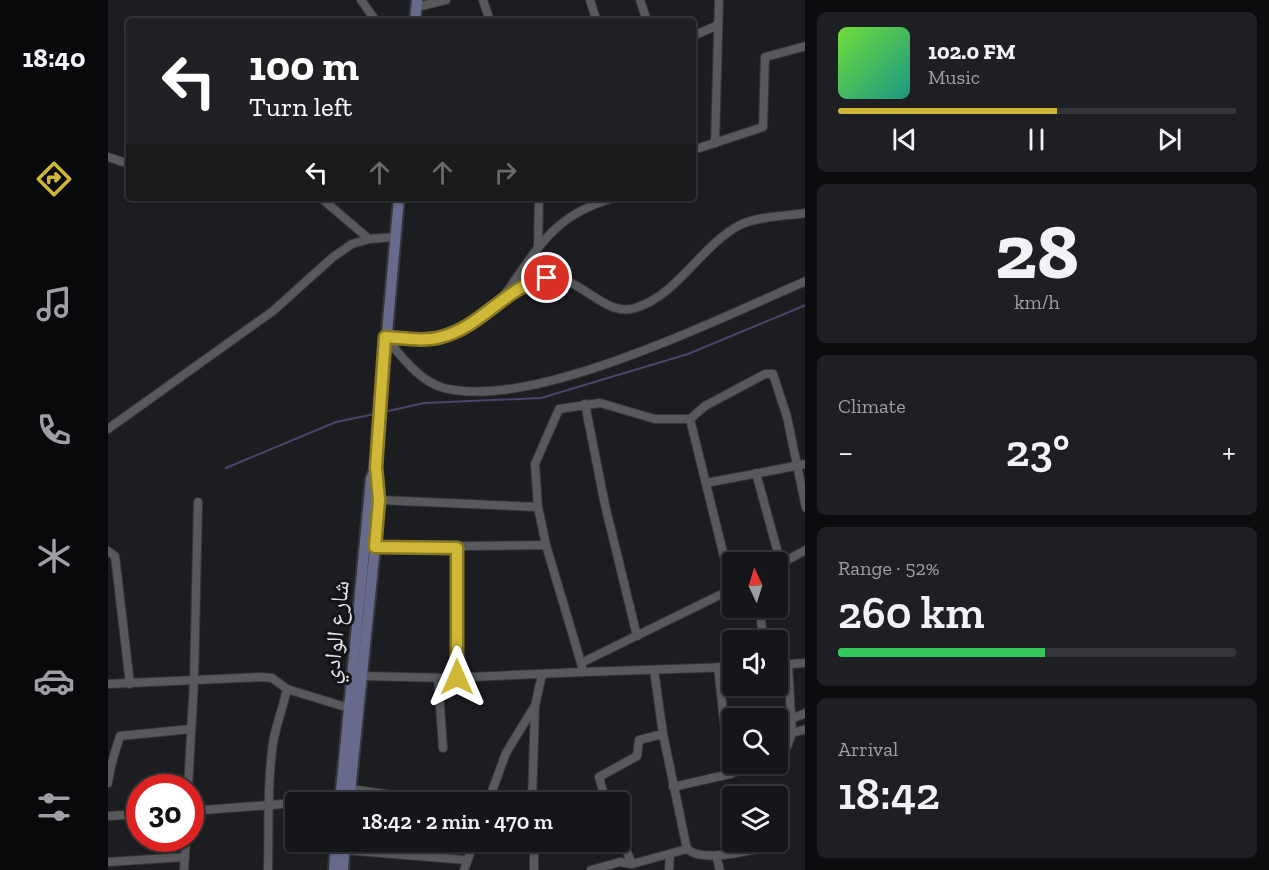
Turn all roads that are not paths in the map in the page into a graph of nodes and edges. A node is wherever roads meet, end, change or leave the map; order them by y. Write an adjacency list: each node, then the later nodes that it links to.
1 (361, 0): 8 (street)
2 (446, 0): 7 (street)
3 (483, 0): 10 (street)
4 (590, 0): 11 (street)
5 (640, 0): 12 (street)
6 (719, 0): 13 (street)
7 (417, 3): 9 (main road)
8 (374, 18)
9 (416, 18)
10 (489, 18)
11 (596, 18)
12 (646, 18)
13 (718, 25): 14 (street); 16 (street)
14 (696, 35)
15 (805, 46): 16 (street)
16 (715, 143): 17 (street)
17 (696, 149)
18 (108, 157): 19 (street)
19 (126, 163)
20 (327, 201): 26 (street)
21 (399, 201): 25 (main road, شارع الوادي)
22 (539, 201): 27 (street)
23 (606, 201): 27 (street)
24 (805, 213): 29 (street)
25 (395, 237): 26 (street); 30 (main road, شارع الوادي)
26 (369, 239): 33 (street)
27 (538, 246): 29 (street)
28 (805, 281): 30 (street)
29 (493, 310): 30 (street)
30 (385, 337): 35 (main road, شارع الوادي)
31 (585, 404): 32 (street); 41 (street); 51 (street)
32 (690, 419): 34 (street); 37 (street)
33 (108, 429)
34 (802, 465): 36 (street); 38 (street)
35 (376, 467): 39 (main road, شارع الوادي); 68 (main road, شارع الوادي)
36 (756, 473): 37 (street); 48 (street)
37 (706, 483): 47 (street)
38 (805, 497)
39 (379, 500): 41 (street); 43 (main road, شارع الوادي)
40 (198, 502): 63 (street)
41 (538, 507): 42 (street)
42 (546, 545): 44 (street); 52 (street)
43 (375, 547): 44 (street); 60 (main road, شارع الوادي)
44 (457, 548): 61 (street)
45 (108, 551): 65 (street)
46 (805, 551): 49 (street)
47 (723, 552)
48 (776, 552)
49 (788, 560)
50 (722, 594): 51 (street)
51 (637, 636): 52 (street)
52 (581, 663): 58 (street)
53 (805, 663): 54 (street)
54 (788, 664): 71 (street)
55 (718, 667): 56 (street); 57 (street); 69 (street)
56 (722, 667)
57 (654, 670): 58 (street); 75 (street)
58 (583, 672): 59 (street)
59 (542, 674): 61 (street); 67 (street)
60 (363, 676): 62 (street); 82 (main road, شارع الوادي)
61 (457, 677): 62 (street)
62 (438, 678): 77 (street)
63 (194, 681): 65 (street); 66 (street); 72 (street)
64 (108, 684): 65 (street)
65 (130, 684)
66 (287, 689): 68 (street); 90 (street)
67 (535, 706): 86 (street); 87 (street)
68 (349, 708): 83 (main road, شارع الوادي)
69 (723, 708)
70 (805, 713): 71 (street)
71 (792, 718): 74 (street)
72 (191, 729): 78 (street); 80 (street)
73 (805, 729): 74 (street)
74 (792, 733): 76 (street)
75 (663, 734): 81 (street); 88 (street)
76 (788, 744)
77 (443, 748)
78 (189, 774)
79 (730, 774): 81 (street)
80 (108, 783)
81 (673, 787): 94 (street)
82 (351, 789): 84 (main road, شارع الوادي); 85 (street)
83 (344, 792)
84 (349, 792)
85 (371, 792)
86 (491, 792)
87 (532, 792)
88 (603, 792)
89 (285, 804): 90 (street)
90 (267, 805): 91 (street); 111 (street)
91 (204, 810)
92 (126, 815): 93 (street)
93 (108, 816)
94 (687, 849): 103 (street); 104 (street)
95 (185, 852): 105 (street)
96 (340, 852): 112 (main road)
97 (342, 852): 113 (main road)
98 (404, 852): 106 (street)
99 (470, 852): 106 (street)
100 (534, 852): 115 (street)
101 (627, 852): 108 (street)
102 (739, 852): 104 (street)
103 (670, 854): 108 (street); 117 (street)
104 (716, 856): 118 (street)
105 (185, 857): 107 (street); 110 (street)
106 (467, 860): 114 (street)
107 (110, 863)
108 (632, 864): 109 (street)
109 (620, 866): 116 (street)
110 (184, 870)
111 (268, 870)
112 (334, 870)
113 (343, 870)
114 (464, 870)
115 (534, 870)
116 (591, 870)
117 (669, 870)
118 (720, 870)

